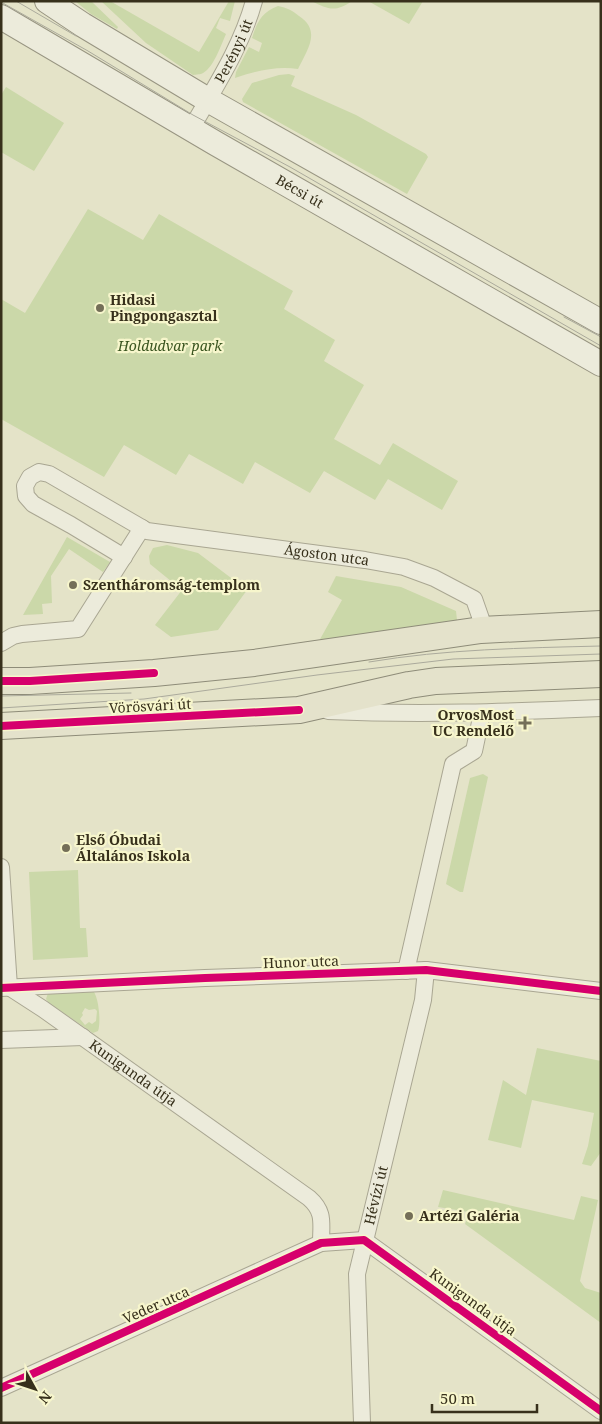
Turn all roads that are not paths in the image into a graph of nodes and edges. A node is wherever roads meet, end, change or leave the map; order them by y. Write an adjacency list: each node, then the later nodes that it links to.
1 (47, 1): 4 (main road)
2 (254, 1): 4 (street, Perényi út)
3 (1, 17): 5 (main road, Bécsi út)
4 (208, 100): 5 (street, Perényi út); 6 (main road)
5 (191, 129): 7 (main road, Bécsi út)
6 (601, 322)
7 (601, 364)
8 (142, 528): 9 (street); 9 (street, Ágoston utca); 11 (street, Ágoston utca)
9 (124, 557): 12 (street)
10 (601, 624): 11 (main road)
11 (481, 630): 14 (main road)
12 (1, 643)
13 (601, 674): 16 (main road, Vörösvári út)
14 (1, 681)
15 (601, 708): 17 (street, Vörösvári út)
16 (300, 710): 17 (street, Vörösvári út); 18 (main road, Vörösvári út)
17 (482, 713): 21 (street)
18 (1, 726)
19 (1, 867): 22 (street)
20 (426, 970): 21 (street, Hunor utca); 23 (street, Hunor utca); 26 (street, Hévízi út)
21 (406, 971): 22 (street, Hunor utca)
22 (4, 989): 24 (street, Kunigunda útja)
23 (601, 991)
24 (83, 1037): 25 (street); 27 (street, Kunigunda útja)
25 (1, 1040)
26 (364, 1240): 27 (street); 29 (street, Kunigunda útja); 30 (street, Hévízi út)
27 (321, 1243): 28 (street, Veder utca)
28 (1, 1388)
29 (601, 1411)
30 (362, 1423)

